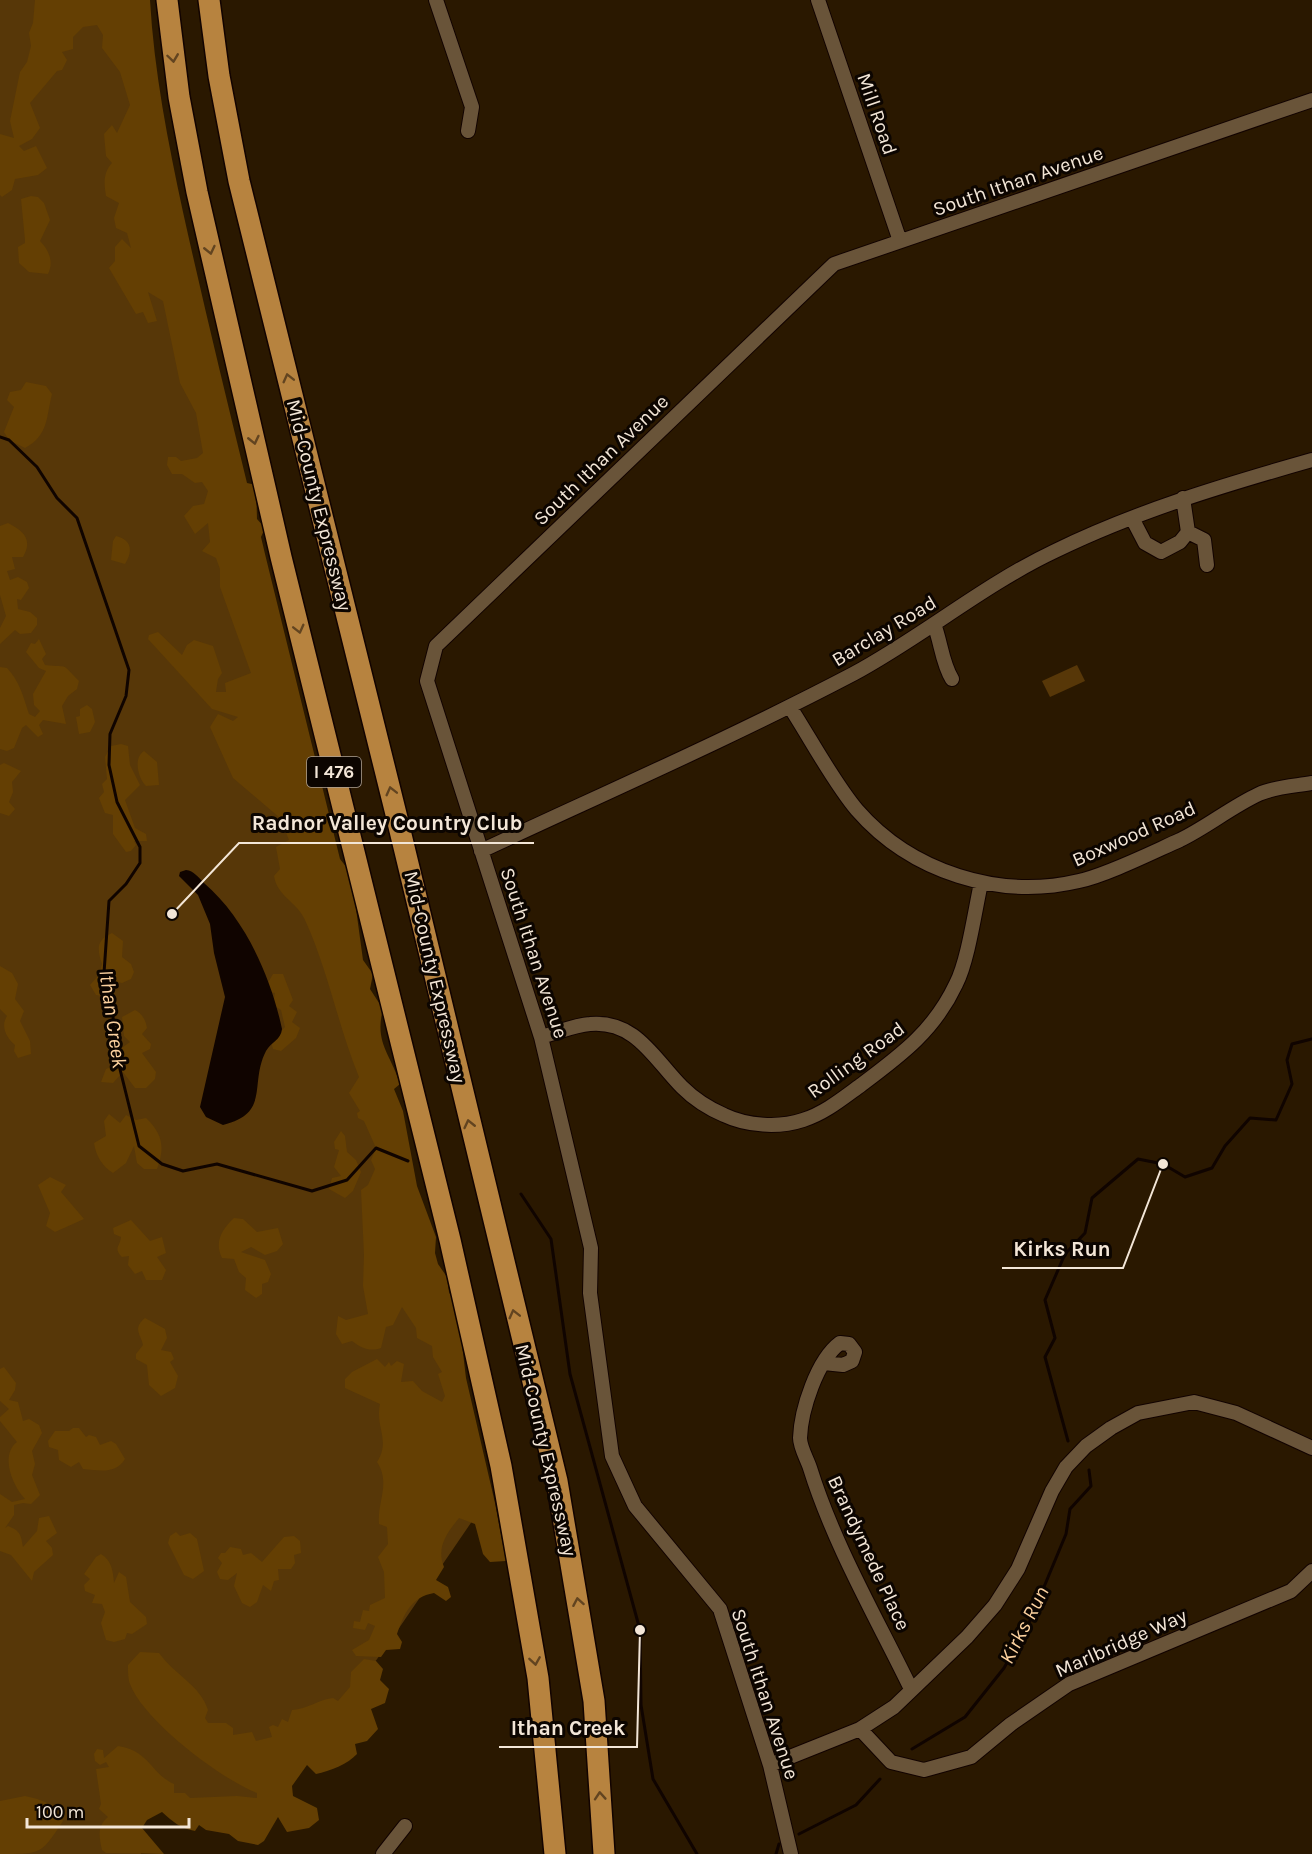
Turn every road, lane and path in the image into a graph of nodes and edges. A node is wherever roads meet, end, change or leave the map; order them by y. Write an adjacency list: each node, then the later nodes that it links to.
1 (167, 0): 28 (highway, I 476, one-way to 28)
2 (209, 0): 29 (highway, Mid-County Expressway / I 476, one-way to 2)
3 (436, 0): 6 (street)
4 (818, 0): 7 (street, Mill Road)
5 (1312, 100): 7 (street, South Ithan Avenue)
6 (468, 131)
7 (900, 241): 17 (street, South Ithan Avenue)
8 (1312, 460): 9 (street, Barclay Road)
9 (1183, 498): 10 (street, Barclay Road); 11 (street)
10 (1132, 518): 11 (street); 13 (street, Barclay Road)
11 (1188, 532): 12 (street)
12 (1207, 565)
13 (934, 624): 14 (street); 15 (street, Barclay Road)
14 (952, 679)
15 (790, 707): 17 (street, Barclay Road); 18 (street, Boxwood Road)
16 (1312, 783): 18 (street, Boxwood Road)
17 (480, 851): 19 (street, South Ithan Avenue)
18 (981, 883): 19 (street, Rolling Road)
19 (542, 1037): 25 (street, South Ithan Avenue)
20 (824, 1364): 23 (street, Brandymede Place)
21 (1312, 1448): 23 (street)
22 (1312, 1571): 24 (street, Marlbridge Way)
23 (911, 1689): 24 (street)
24 (860, 1729): 25 (street)
25 (770, 1765): 30 (street, South Ithan Avenue)
26 (405, 1826): 27 (street)
27 (383, 1854)
28 (555, 1854)
29 (604, 1854)
30 (791, 1854)

